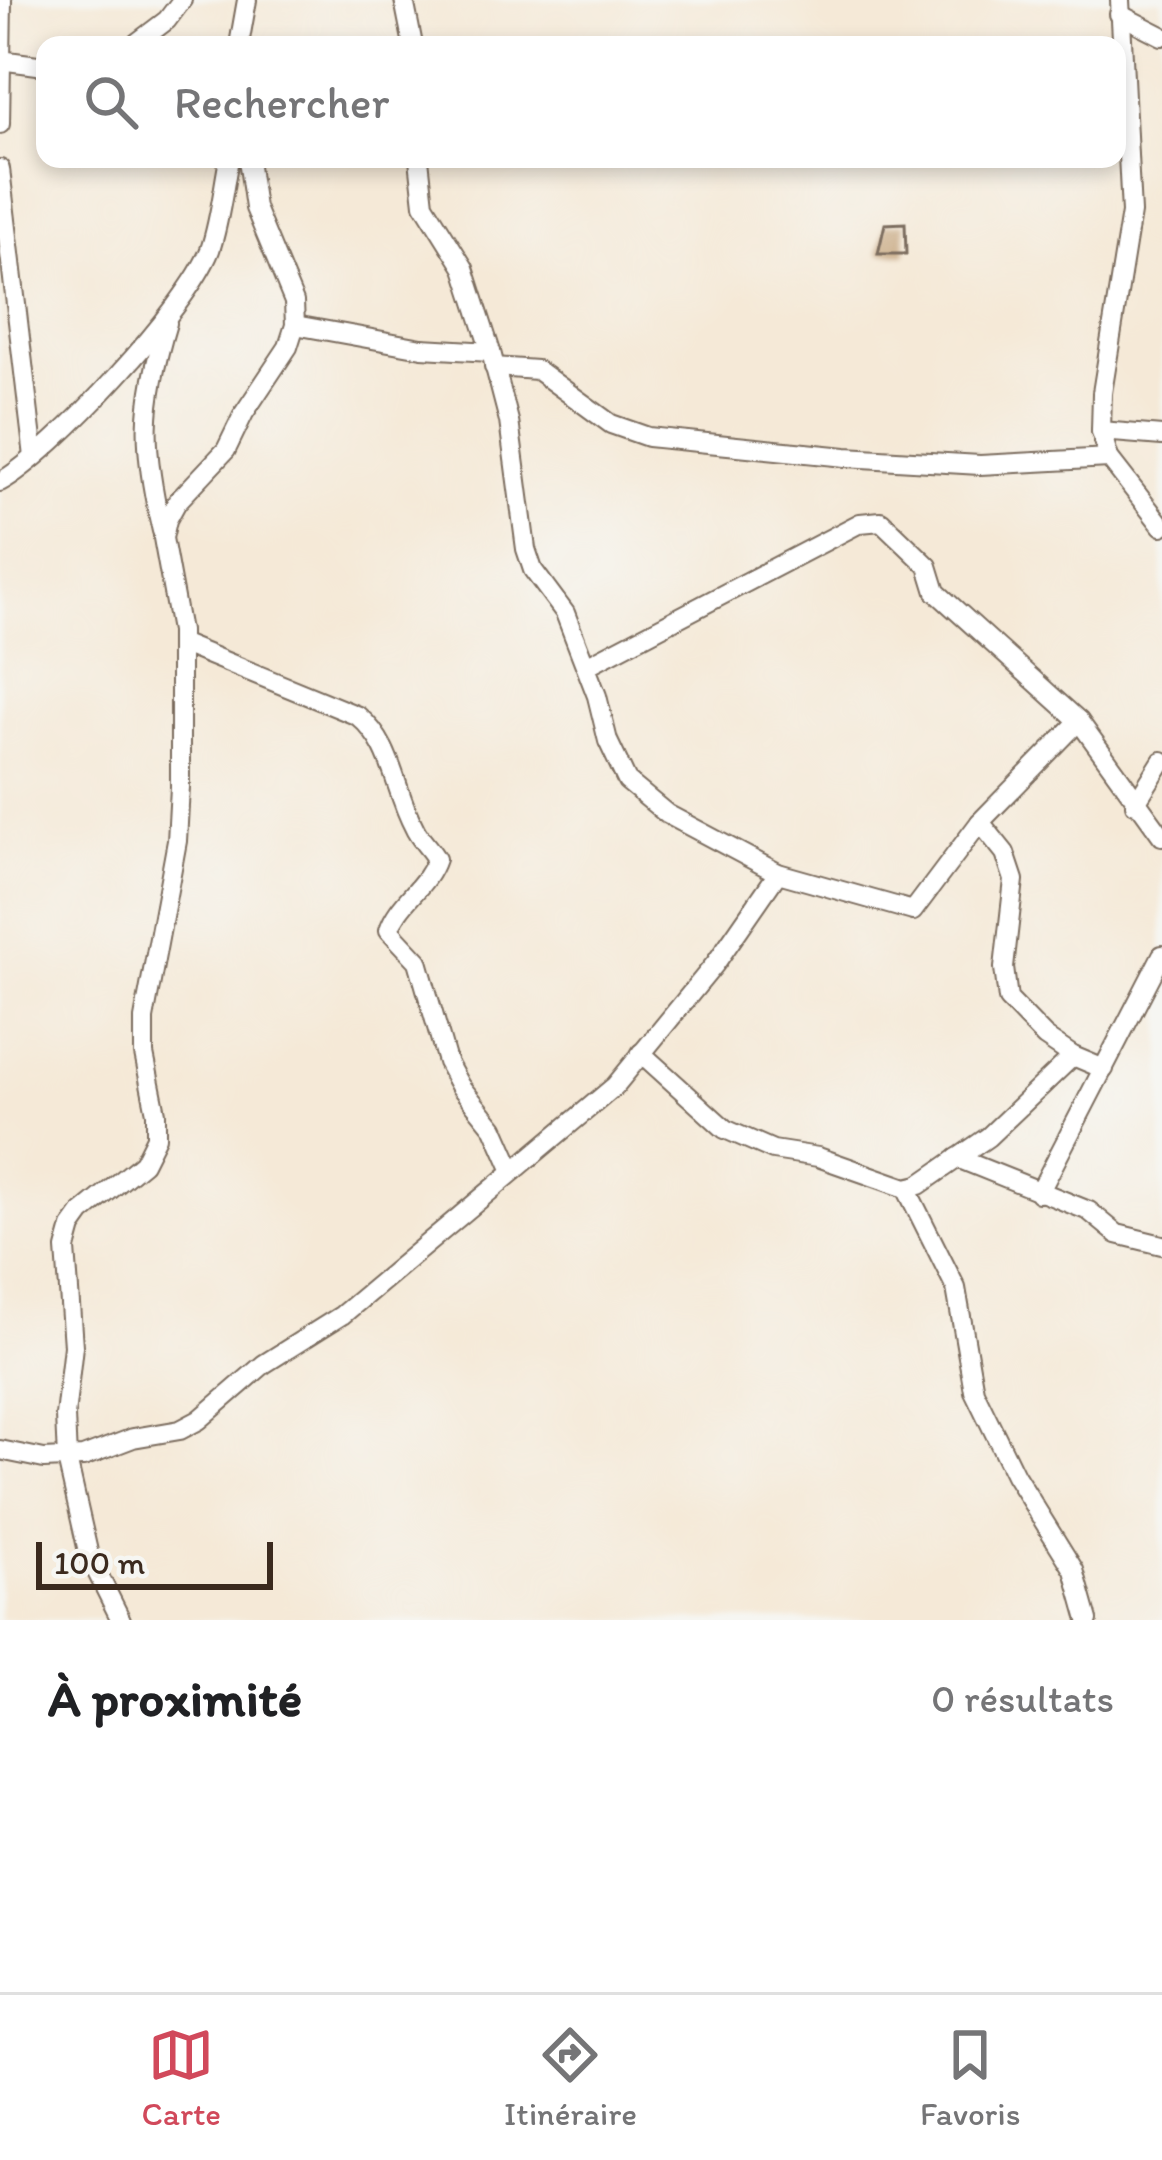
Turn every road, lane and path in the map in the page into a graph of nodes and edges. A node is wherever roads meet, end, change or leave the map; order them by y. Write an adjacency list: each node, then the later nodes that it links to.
1 (2, 0): 10 (street)
2 (182, 0): 6 (street)
3 (247, 0): 7 (street)
4 (404, 0): 8 (street)
5 (1119, 7): 9 (street)
6 (146, 36)
7 (241, 36)
8 (411, 36)
9 (1162, 36)
10 (0, 60): 11 (street); 12 (street)
11 (36, 65)
12 (0, 124)
13 (1126, 127): 21 (street)
14 (227, 168): 18 (street)
15 (249, 168): 19 (street)
16 (420, 168): 20 (street)
17 (0, 169): 23 (street)
18 (170, 313): 23 (street); 27 (street)
19 (295, 325): 20 (street); 27 (street)
20 (493, 359): 24 (street); 29 (street)
21 (1101, 431): 22 (street); 24 (street)
22 (1162, 436)
23 (34, 458): 25 (street)
24 (1109, 458): 26 (street)
25 (0, 482)
26 (1162, 526)
27 (164, 538): 28 (street)
28 (180, 643): 41 (street); 46 (street)
29 (586, 666): 30 (street); 35 (street)
30 (1078, 721): 32 (street); 33 (street)
31 (1162, 761): 32 (street)
32 (1136, 804): 34 (street)
33 (980, 822): 35 (street); 38 (street)
34 (1162, 836)
35 (778, 873): 37 (street)
36 (1162, 955): 39 (street)
37 (641, 1053): 41 (street); 42 (street)
38 (1073, 1056): 39 (street); 40 (street)
39 (1104, 1069): 43 (street)
40 (957, 1158): 42 (street); 43 (street)
41 (513, 1172): 46 (street)
42 (906, 1188): 48 (street)
43 (1039, 1193): 44 (street)
44 (1162, 1245)
45 (0, 1450): 46 (street)
46 (67, 1459): 47 (street)
47 (121, 1620)
48 (1088, 1620)

